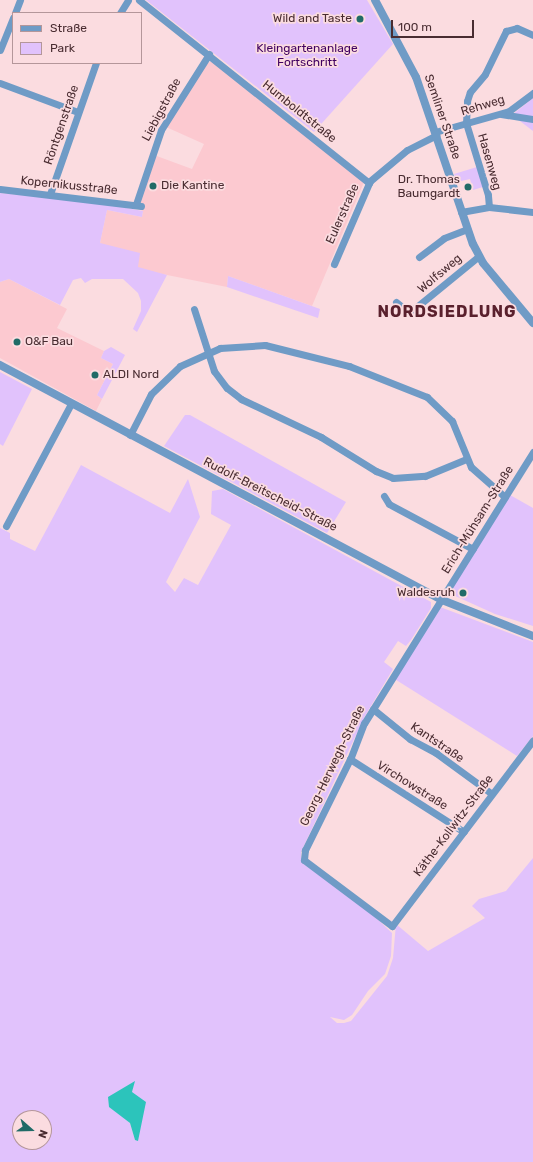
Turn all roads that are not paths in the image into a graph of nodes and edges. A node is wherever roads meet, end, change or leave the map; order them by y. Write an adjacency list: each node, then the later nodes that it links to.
1 (20, 0): 5 (street)
2 (128, 0): 6 (street)
3 (139, 0): 10 (street, Humboldtstraße)
4 (375, 0): 18 (street, Semliner Straße)
5 (15, 12)
6 (121, 12)
7 (12, 20): 9 (street)
8 (533, 35): 17 (street)
9 (0, 50)
10 (208, 54): 19 (street, Humboldtstraße); 22 (street, Liebigstraße)
11 (96, 64): 14 (street, Röntgenstraße)
12 (0, 84): 14 (street)
13 (533, 93): 15 (street, Rehweg)
14 (78, 112): 21 (street, Röntgenstraße)
15 (501, 114): 16 (street); 17 (street, Rehweg)
16 (533, 119)
17 (466, 123): 18 (street, Rehweg); 23 (street, Hasenweg)
18 (435, 134): 19 (street, Eulerstraße); 24 (street, Semliner Straße)
19 (369, 183): 29 (street, Eulerstraße)
20 (0, 189): 21 (street, Kopernikusstraße)
21 (50, 194): 22 (street, Kopernikusstraße)
22 (139, 205)
23 (488, 207): 24 (street, Hasenweg); 25 (street, Hasenweg)
24 (461, 212): 26 (street, Semliner Straße)
25 (533, 212)
26 (467, 229): 27 (street, Semliner Straße); 28 (street)
27 (479, 256): 30 (street, Wolfsweg); 32 (street, Semliner Straße)
28 (419, 257)
29 (334, 264)
30 (396, 302)
31 (194, 309): 33 (street)
32 (533, 323)
33 (207, 351): 36 (street); 38 (street); 38 (street)
34 (0, 365): 35 (street, Rudolf-Breitscheid-Straße)
35 (71, 404): 36 (street, Rudolf-Breitscheid-Straße); 41 (street)
36 (130, 435): 43 (street, Rudolf-Breitscheid-Straße)
37 (533, 452): 40 (street, Erich-Mühsam-Straße)
38 (466, 459): 40 (street)
39 (384, 496): 42 (street)
40 (505, 497): 42 (street, Erich-Mühsam-Straße)
41 (6, 526)
42 (473, 549): 43 (street, Erich-Mühsam-Straße)
43 (442, 600): 44 (street, Rudolf-Breitscheid-Straße); 45 (street, Georg-Herwegh-Straße)
44 (533, 636)
45 (372, 709): 47 (street, Georg-Herwegh-Straße); 48 (street, Kantstraße)
46 (533, 740): 48 (street, Käthe-Kollwitz-Straße)
47 (350, 759): 49 (street, Virchowstraße); 50 (street, Georg-Herwegh-Straße)
48 (492, 794): 49 (street, Käthe-Kollwitz-Straße)
49 (464, 832): 50 (street, Käthe-Kollwitz-Straße)
50 (392, 926)

